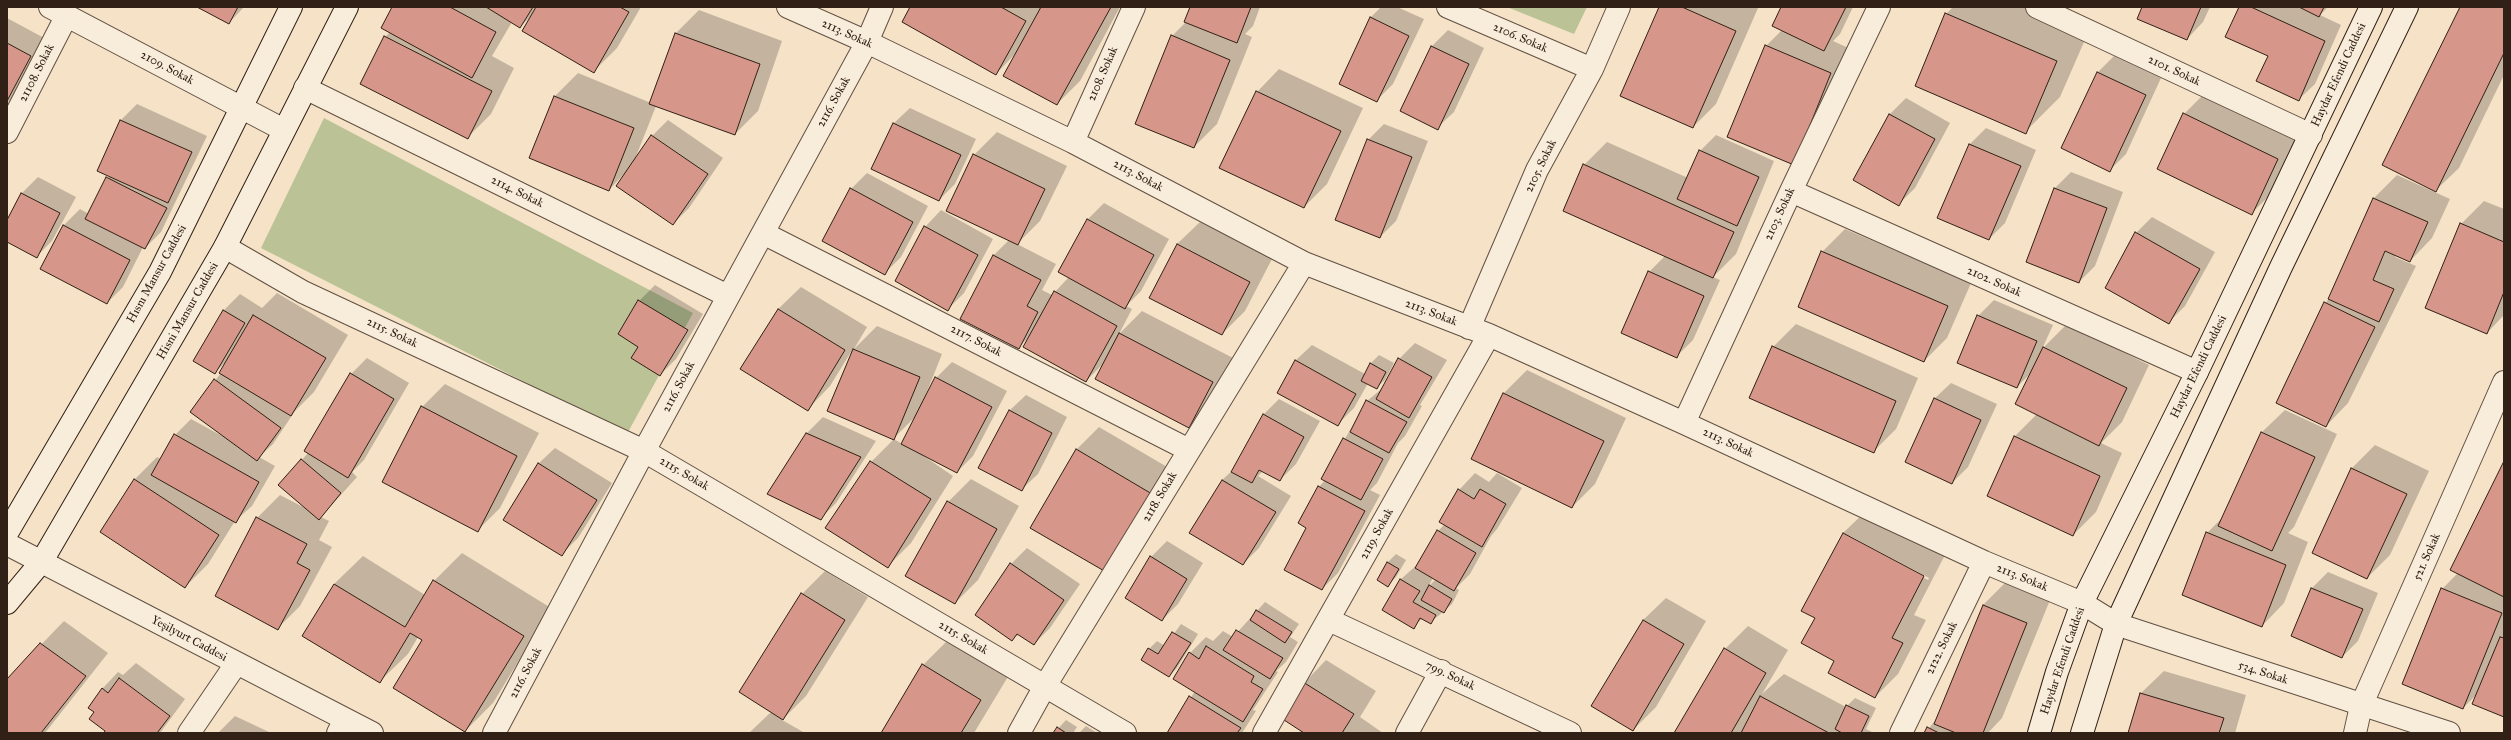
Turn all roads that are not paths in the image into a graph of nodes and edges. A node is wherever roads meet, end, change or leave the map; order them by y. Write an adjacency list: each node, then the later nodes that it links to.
1 (291, 7): 16 (street, Hısnı Mansur Caddesi)
2 (347, 7): 15 (street, Hisni Mansur Caddesi)
3 (788, 7): 13 (street, 2113. Sokak)
4 (882, 7): 13 (street, 2116. Sokak)
5 (1134, 7): 20 (street, 2108. Sokak)
6 (1448, 7): 14 (street, 2106. Sokak)
7 (1619, 7): 14 (street, 2105. Sokak)
8 (1879, 7): 21 (street, 2103. Sokak)
9 (2037, 7): 19 (street, 2101. Sokak)
10 (2371, 7): 19 (street, Haydar Efendi Caddesi)
11 (2407, 7): 40 (street)
12 (59, 11): 16 (street, 2109. Sokak); 18 (street, 21108. Sokak)
13 (867, 42): 20 (street, 2113. Sokak); 22 (street, 2116. Sokak)
14 (1592, 69): 26 (street, 2105. Sokak)
15 (305, 88): 17 (street, Hisni Mansur Caddesi); 25 (street, 2114. Sokak)
16 (242, 108): 17 (street, 2109. Sokak); 33 (street, Hısnı Mansur Caddesi)
17 (284, 130): 23 (street, Hisni Mansur Caddesi)
18 (7, 132)
19 (2311, 135): 28 (street, Haydar Efendi Caddesi)
20 (1073, 142): 24 (street, 2113. Sokak)
21 (1791, 191): 28 (street, 2102. Sokak); 30 (street, 2103. Sokak)
22 (763, 233): 25 (street, 2116. Sokak); 31 (street, 2117. Sokak)
23 (225, 247): 32 (street, 2115. Sokak); 35 (street, Hisni Mansur Caddesi)
24 (1304, 263): 26 (street, 2113. Sokak); 31 (street, 2118. Sokak)
25 (728, 296): 32 (street, 2116. Sokak)
26 (1469, 328): 27 (street, 2113. Sokak)
27 (1489, 335): 30 (street, 2113. Sokak); 39 (street, 2119. Sokak)
28 (2197, 372): 38 (street, Haydar Efendi Caddesi)
29 (2504, 382): 44 (street, 521. Sokak)
30 (1684, 423): 36 (street, 2113. Sokak)
31 (1189, 450): 43 (street, 2118. Sokak)
32 (644, 451): 43 (street, 2115. Sokak); 48 (street, 2116. Sokak)
33 (7, 533)
34 (7, 544): 35 (street, Yeşilyurt Caddesi)
35 (42, 561): 37 (street, Hisni Mansur Caddesi); 41 (street, Yeşilyurt Caddesi)
36 (1984, 562): 38 (street, 2113. Sokak); 54 (street, 2122. Sokak)
37 (7, 602)
38 (2082, 603): 40 (street, 534. Sokak); 55 (street, Haydar Efendi Caddesi)
39 (1328, 620): 42 (street, 799. Sokak); 51 (street, 2119. Sokak)
40 (2116, 624): 44 (street, 534. Sokak); 56 (street)
41 (236, 664): 45 (street, Yeşilyurt Caddesi); 46 (street)
42 (1441, 671): 52 (street); 53 (street, 799. Sokak)
43 (1045, 686): 49 (street, 2118. Sokak); 50 (street, 2115. Sokak)
44 (2361, 706): 57 (street, 521. Sokak); 58 (street, 534. Sokak)
45 (342, 726): 47 (street, Yeşilyurt Caddesi)
46 (189, 733)
47 (372, 733)
48 (494, 733)
49 (1019, 733)
50 (1125, 733)
51 (1264, 733)
52 (1407, 733)
53 (1570, 733)
54 (1901, 733)
55 (2039, 733)
56 (2082, 733)
57 (2354, 733)
58 (2450, 733)

